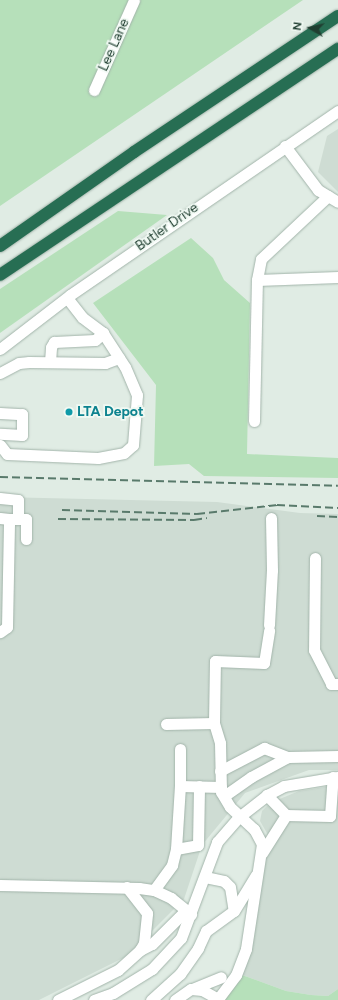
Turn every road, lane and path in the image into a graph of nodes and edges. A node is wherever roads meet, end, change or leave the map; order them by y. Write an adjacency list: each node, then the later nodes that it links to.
1 (134, 0): 4 (street, Lee Lane)
2 (338, 16): 9 (highway)
3 (338, 50): 10 (highway)
4 (94, 90)
5 (338, 111): 6 (street, Butler Drive)
6 (285, 146): 7 (street); 13 (street, Butler Drive)
7 (328, 196): 8 (street); 12 (street)
8 (338, 202)
9 (0, 246)
10 (0, 275)
11 (338, 278): 12 (street)
12 (257, 280): 20 (street)
13 (67, 298): 14 (street); 15 (street, Butler Drive)
14 (103, 333): 16 (street); 17 (street)
15 (0, 349)
16 (119, 358): 17 (street); 22 (street)
17 (50, 362): 18 (street)
18 (0, 373)
19 (0, 414): 21 (street)
20 (254, 421)
21 (0, 434)
22 (0, 445)
23 (0, 498): 25 (street)
24 (271, 518): 30 (street)
25 (9, 519): 26 (street); 28 (street)
26 (26, 539)
27 (315, 558): 29 (street)
28 (0, 632)
29 (338, 684)
30 (214, 723): 31 (street); 35 (street)
31 (166, 724)
32 (180, 749): 37 (street)
33 (338, 756): 34 (street)
34 (288, 757): 35 (street); 39 (street)
35 (220, 771): 39 (street)
36 (336, 777): 40 (street); 41 (street)
37 (180, 786): 38 (street); 43 (street)
38 (199, 786): 39 (street); 43 (street)
39 (222, 792): 42 (street)
40 (267, 795): 41 (street); 42 (street)
41 (286, 815): 44 (street)
42 (239, 816): 44 (street); 46 (street)
43 (176, 849): 49 (street)
44 (260, 856): 45 (street)
45 (258, 872): 50 (street); 59 (street)
46 (205, 877): 50 (street); 51 (street)
47 (0, 885): 48 (street)
48 (127, 887): 49 (street); 52 (street)
49 (154, 890): 51 (street)
50 (234, 911): 57 (street)
51 (189, 912): 52 (street); 56 (street)
52 (140, 950): 55 (street)
53 (221, 977): 54 (street)
54 (191, 990): 58 (street); 59 (street)
55 (58, 1000)
56 (94, 1000)
57 (151, 1000)
58 (175, 1000)
59 (218, 1000)

